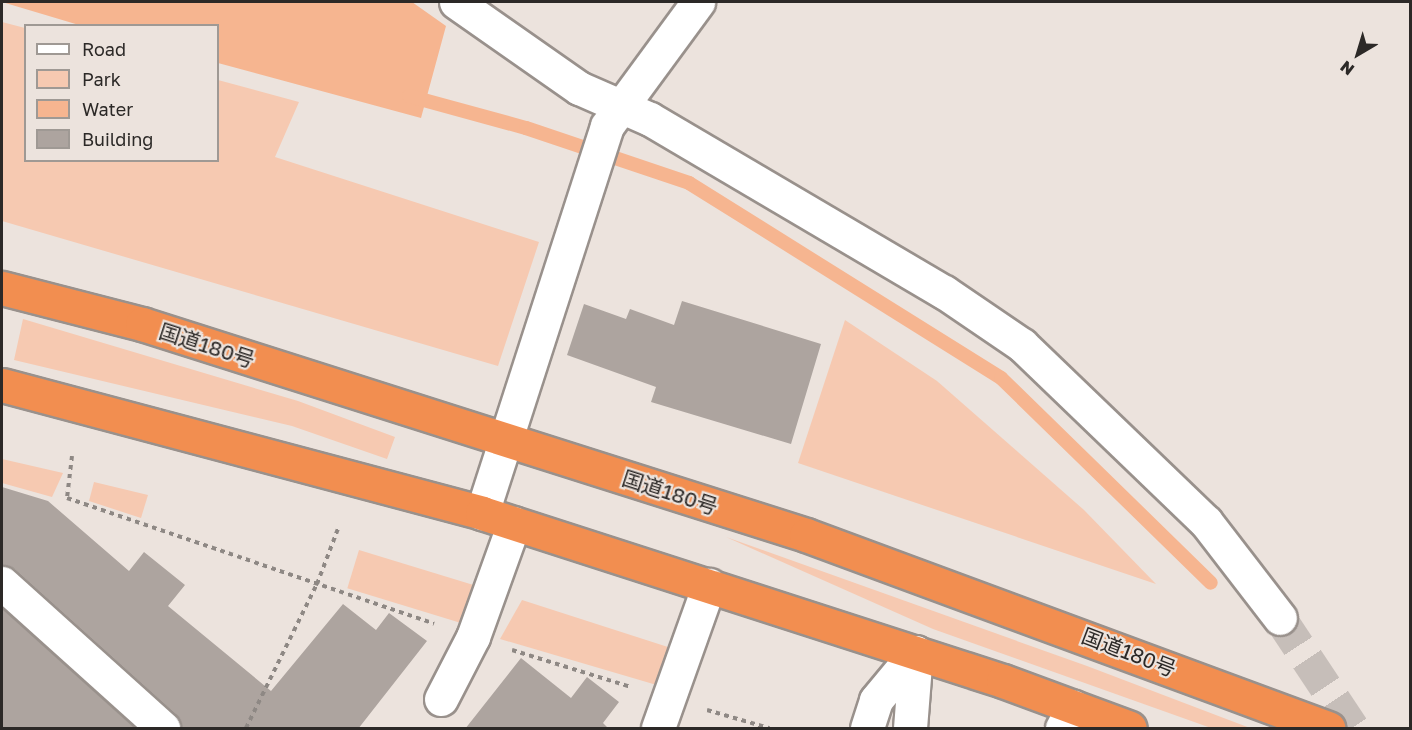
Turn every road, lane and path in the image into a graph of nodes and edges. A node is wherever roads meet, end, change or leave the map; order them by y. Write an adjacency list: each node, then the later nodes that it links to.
1 (456, 2): 3 (street)
2 (698, 2): 3 (street)
3 (613, 116): 6 (street); 14 (street)
4 (2, 288): 6 (highway, 国道180号)
5 (2, 385): 8 (highway)
6 (505, 440): 8 (street); 27 (highway, 国道180号)
7 (72, 456): 12 (path)
8 (482, 513): 9 (highway)
9 (514, 523): 13 (highway); 15 (street)
10 (339, 526): 12 (path)
11 (2, 583): 21 (street)
12 (317, 584): 15 (path); 22 (path)
13 (709, 585): 16 (highway); 17 (street)
14 (1280, 618)
15 (473, 637): 17 (path); 18 (street)
16 (916, 652): 19 (highway); 25 (street); 26 (street)
17 (669, 698): 23 (street); 24 (path)
18 (441, 699)
19 (1067, 718): 20 (highway)
20 (1111, 725)
21 (163, 729)
22 (246, 729)
23 (658, 729)
24 (769, 729)
25 (867, 729)
26 (910, 729)
27 (1328, 729)

